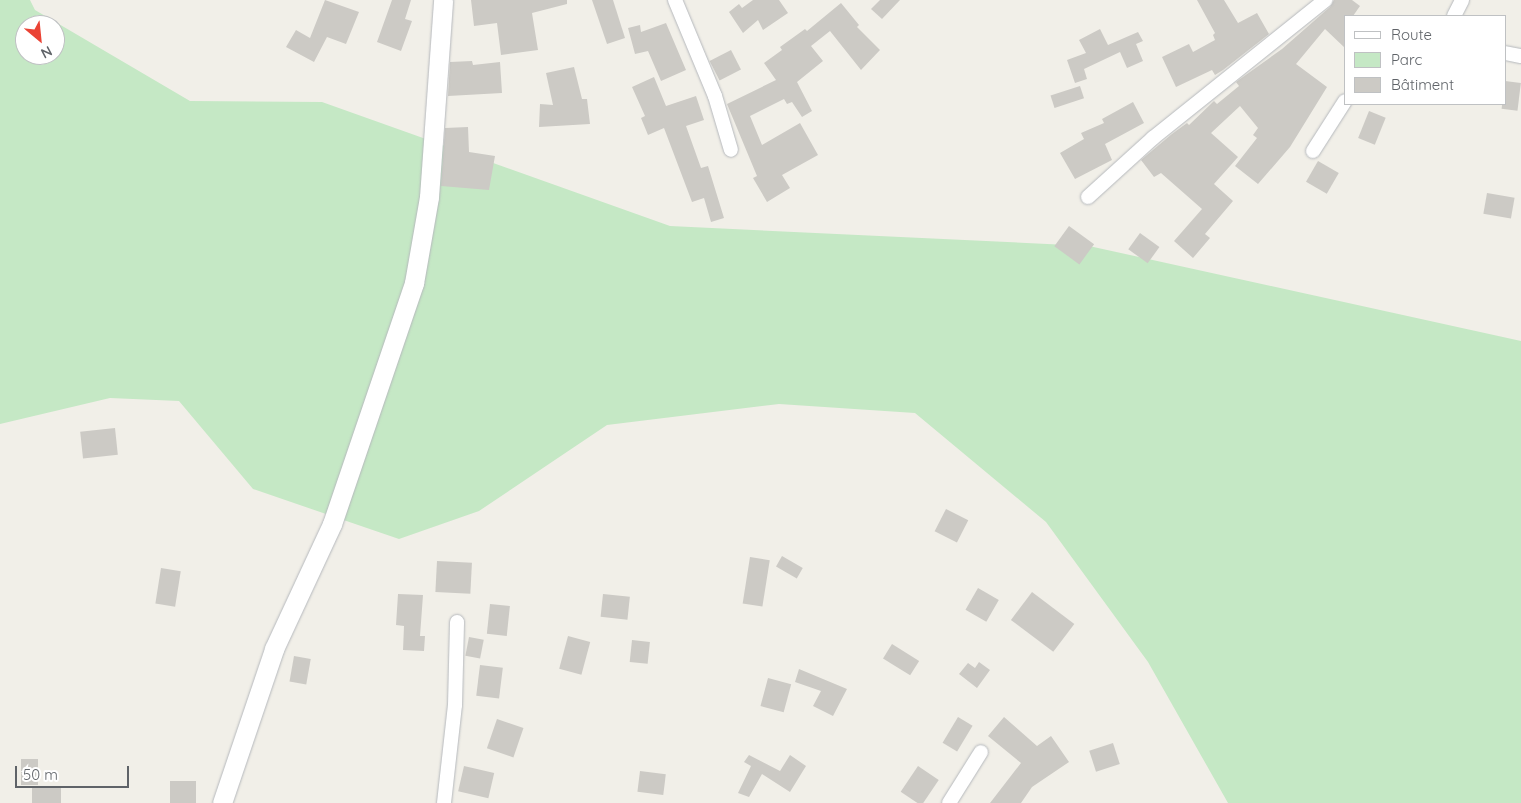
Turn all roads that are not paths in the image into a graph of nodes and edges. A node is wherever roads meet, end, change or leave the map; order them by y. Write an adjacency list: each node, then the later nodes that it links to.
1 (443, 0): 14 (street)
2 (674, 0): 9 (street)
3 (1325, 0): 11 (street)
4 (1462, 0): 5 (street)
5 (1454, 15)
6 (1506, 53): 7 (street)
7 (1521, 56)
8 (1344, 103): 10 (street)
9 (731, 150)
10 (1313, 151)
11 (1088, 197)
12 (457, 622): 15 (street)
13 (981, 752): 16 (street)
14 (222, 803)
15 (444, 803)
16 (949, 803)

